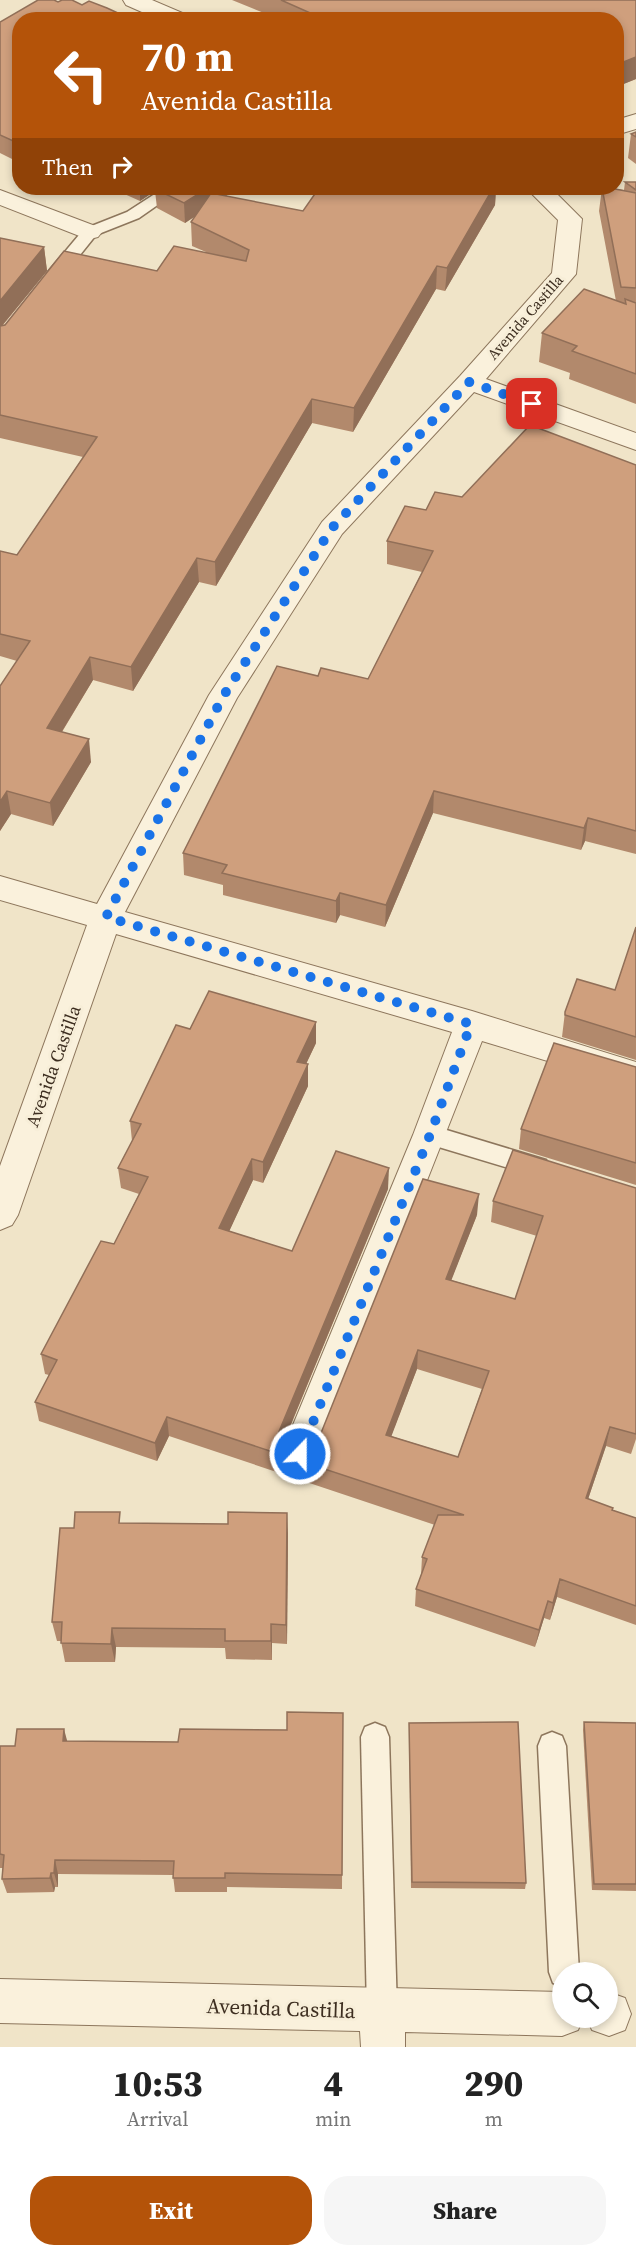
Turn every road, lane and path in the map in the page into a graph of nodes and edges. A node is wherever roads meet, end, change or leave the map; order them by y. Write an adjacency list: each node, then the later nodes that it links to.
1 (134, 0): 2 (street)
2 (161, 12)
3 (163, 195): 6 (lane)
4 (545, 195): 8 (street, Avenida Castilla)
5 (0, 197): 6 (street)
6 (90, 232): 7 (lane)
7 (45, 287)
8 (469, 382): 9 (street, Avenida Castilla); 11 (street, Avenida Castilla)
9 (636, 442)
10 (0, 888): 11 (street)
11 (106, 917): 12 (street); 16 (street, Avenida Castilla)
12 (471, 1024): 13 (street); 14 (street)
13 (636, 1075)
14 (430, 1135): 15 (lane); 17 (street)
15 (556, 1173)
16 (0, 1215)
17 (300, 1454)
18 (375, 1737): 23 (lane)
19 (552, 1746): 20 (lane)
20 (563, 1962)
21 (0, 2001): 23 (street, Avenida Castilla)
22 (552, 2015): 23 (street, Avenida Castilla)
23 (383, 2029)

